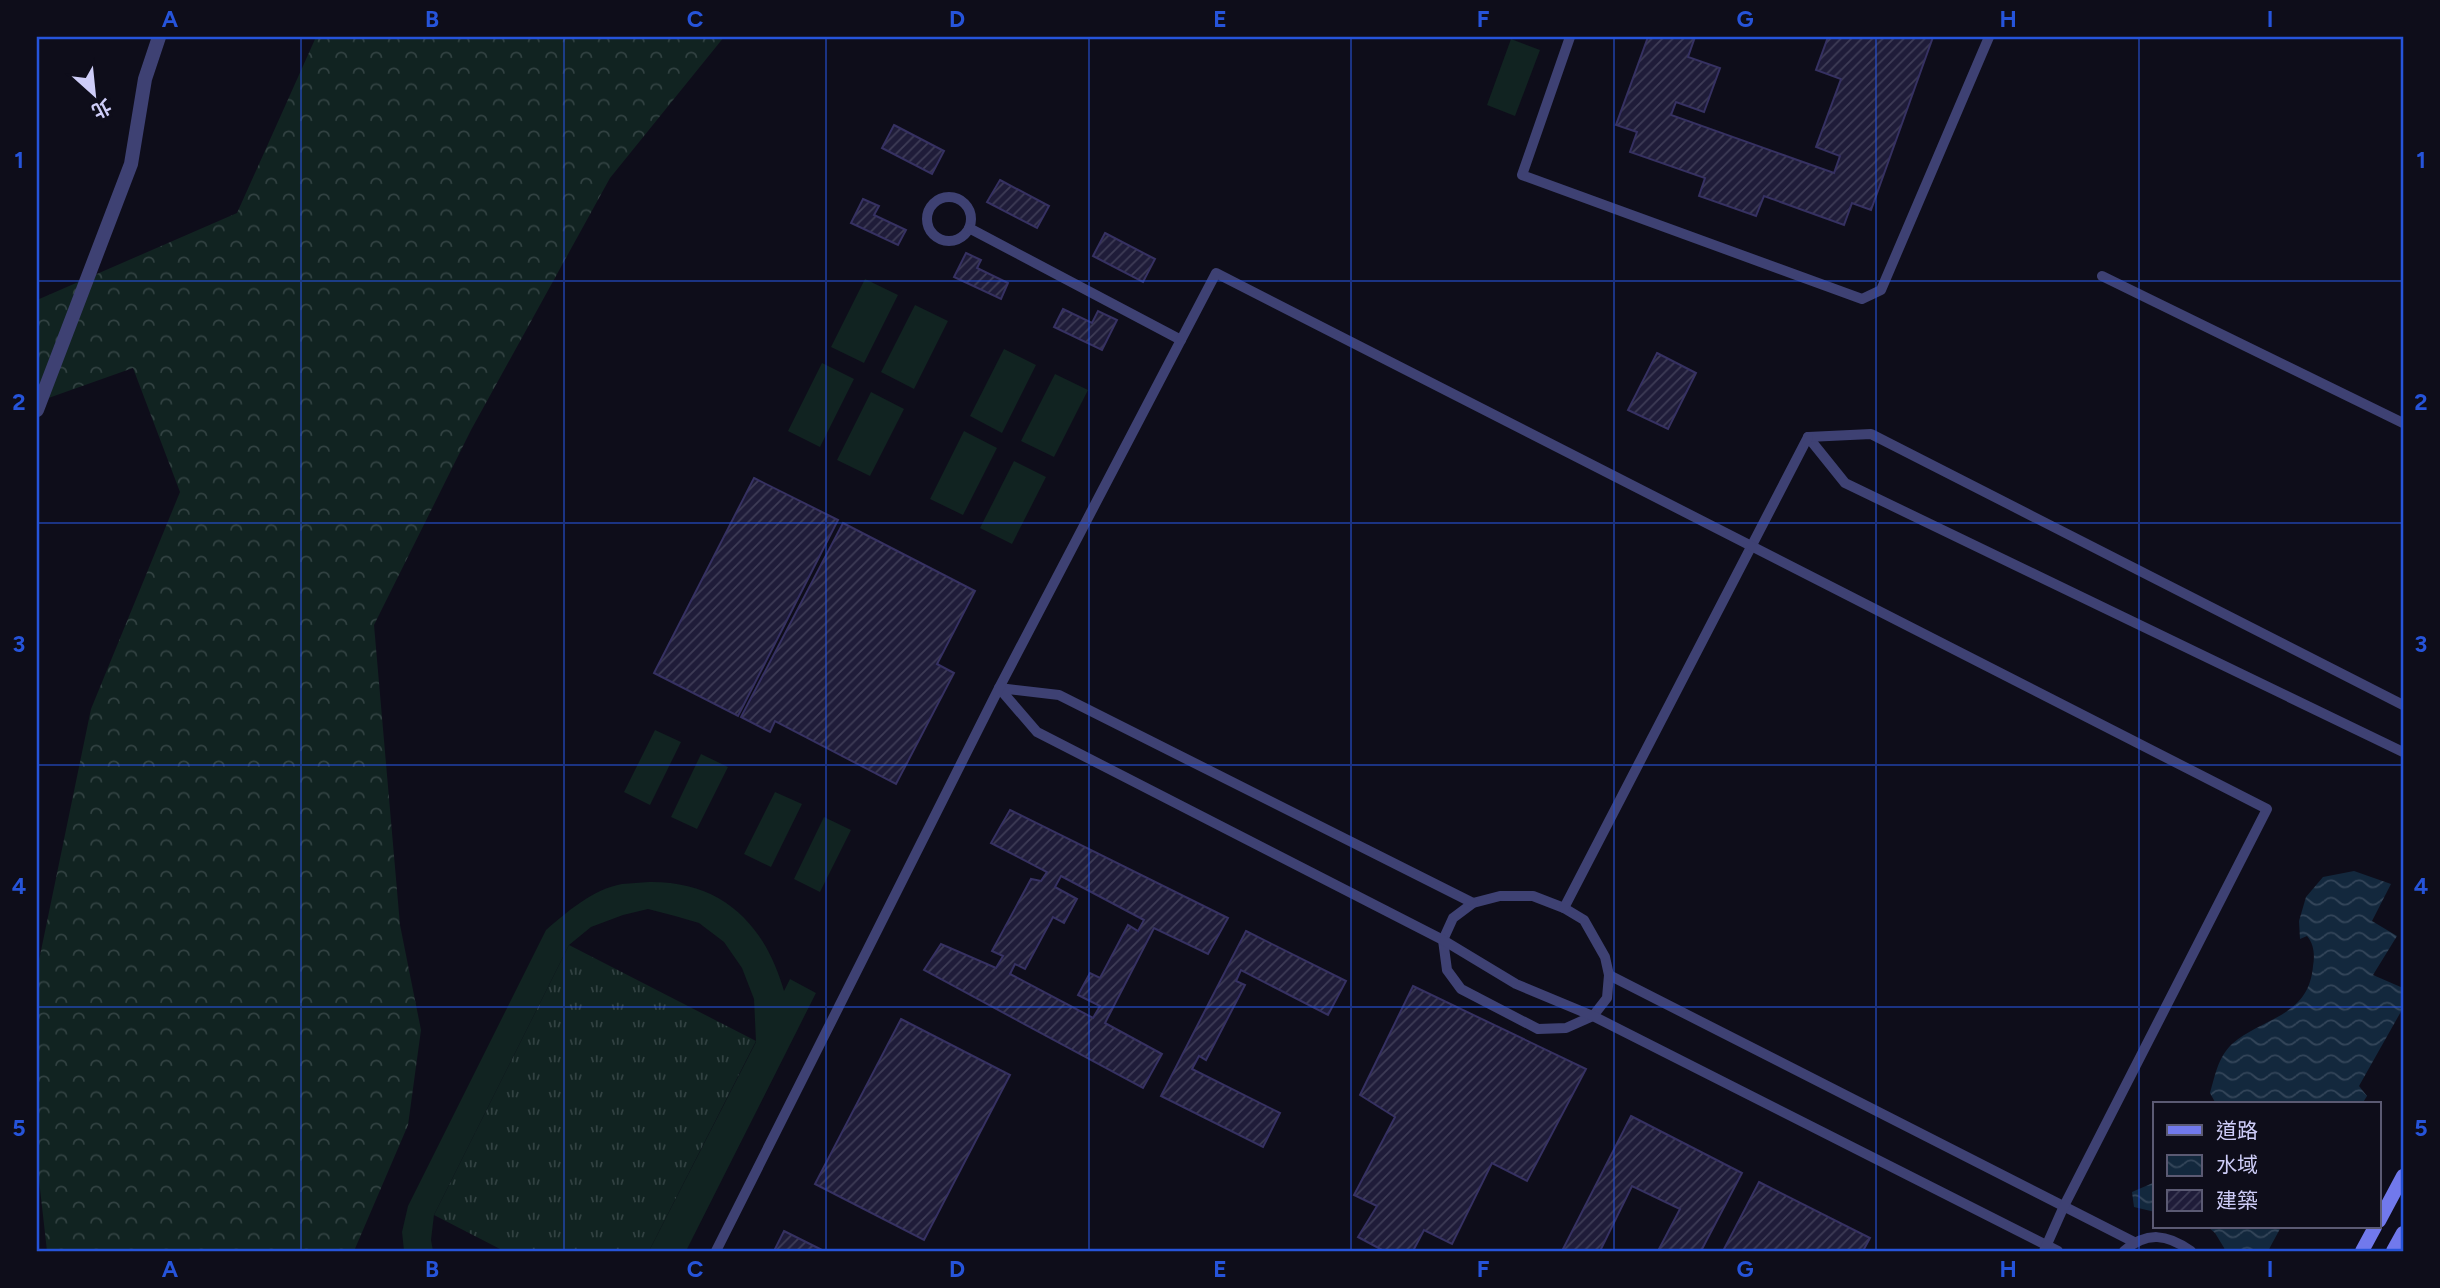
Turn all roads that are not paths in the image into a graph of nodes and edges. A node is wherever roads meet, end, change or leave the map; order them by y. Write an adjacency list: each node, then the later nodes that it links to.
1 (159, 37): 7 (street)
2 (1570, 37): 3 (lane)
3 (1989, 37)
4 (969, 228): 4 (lane); 6 (lane)
5 (2102, 276): 8 (lane)
6 (1181, 340): 10 (lane); 11 (lane)
7 (37, 410)
8 (2403, 423)
9 (1808, 437): 10 (lane); 12 (lane); 13 (lane)
10 (1752, 545): 15 (lane); 20 (lane)
11 (999, 688): 14 (lane); 16 (lane); 26 (lane)
12 (2403, 705)
13 (2403, 752)
14 (1473, 903): 15 (lane); 16 (lane)
15 (1564, 908): 17 (lane)
16 (1443, 940): 18 (lane); 18 (lane)
17 (1609, 975): 18 (lane); 20 (lane)
18 (1593, 1016): 25 (lane)
19 (2403, 1176): 21 (main road)
20 (2064, 1206): 24 (lane); 25 (lane)
21 (2380, 1219)
22 (2374, 1228): 29 (main road)
23 (2403, 1233): 30 (main road)
24 (2134, 1242): 27 (lane); 28 (lane)
25 (2050, 1250)
26 (716, 1251)
27 (2124, 1251)
28 (2191, 1251)
29 (2362, 1251)
30 (2393, 1251)

